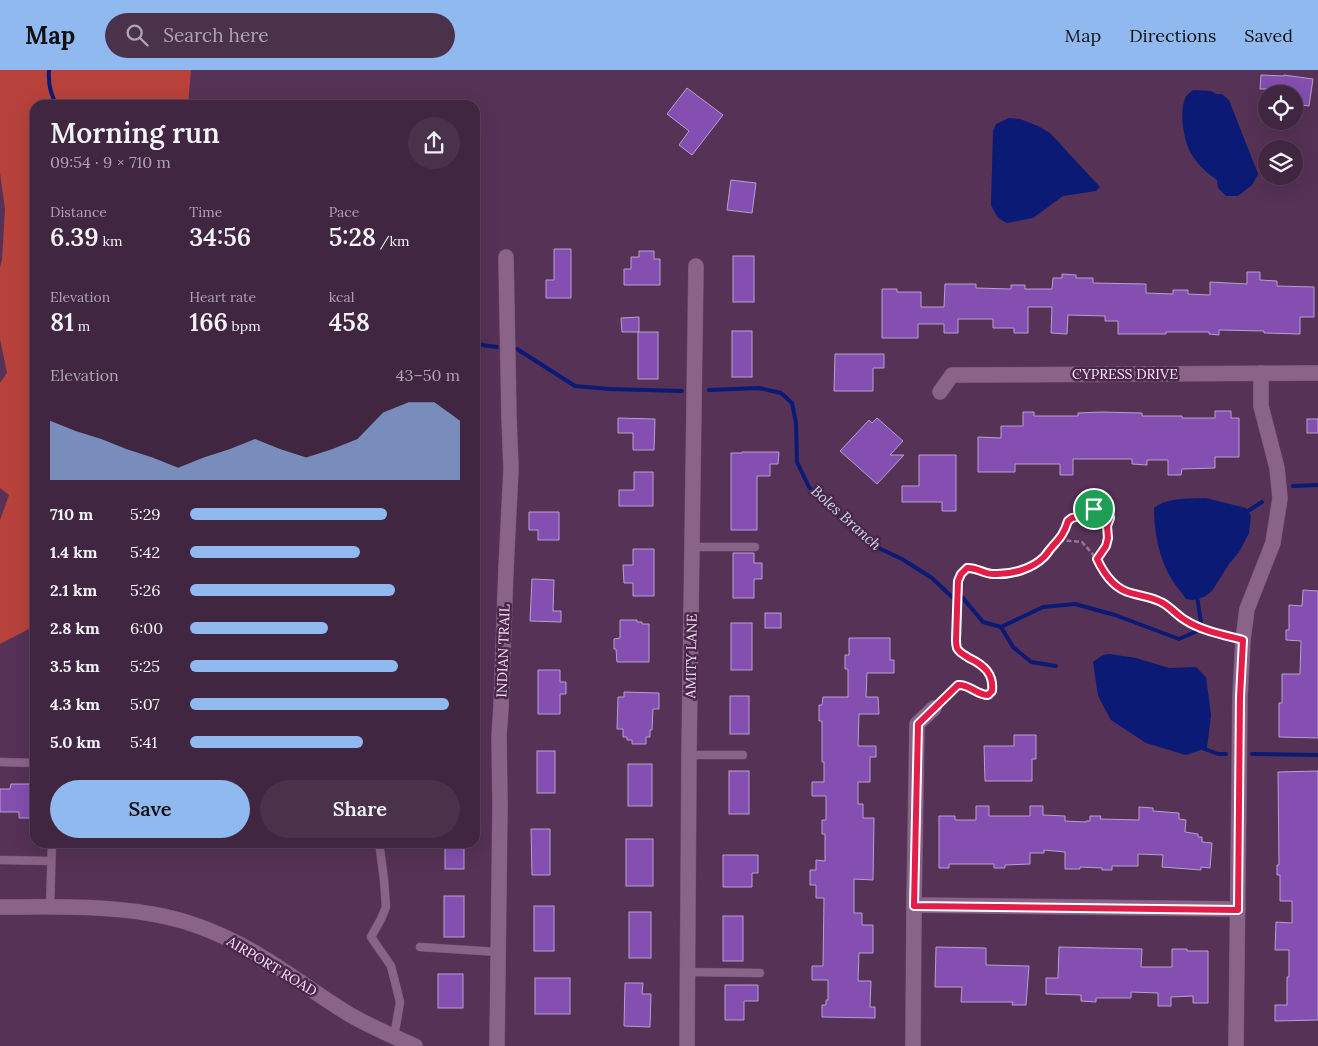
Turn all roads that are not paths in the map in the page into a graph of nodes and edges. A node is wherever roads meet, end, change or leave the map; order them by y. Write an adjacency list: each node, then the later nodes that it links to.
1 (506, 257): 22 (street, INDIAN TRAIL)
2 (696, 266): 6 (street, AMITY LANE)
3 (1261, 373): 4 (street, CYPRESS DRIVE); 5 (street, CYPRESS DRIVE); 20 (street)
4 (1318, 373)
5 (940, 392)
6 (693, 547): 7 (lane); 9 (street, AMITY LANE)
7 (755, 548)
8 (934, 708): 17 (street)
9 (689, 755): 10 (lane); 23 (street, AMITY LANE)
10 (743, 756)
11 (0, 762): 12 (lane)
12 (30, 763)
13 (52, 848): 16 (lane)
14 (380, 848): 25 (lane)
15 (0, 860): 16 (lane)
16 (51, 861): 19 (lane)
17 (914, 906): 20 (street); 29 (street)
18 (0, 907): 19 (street, AIRPORT ROAD)
19 (50, 908): 25 (street, AIRPORT ROAD)
20 (1238, 910): 30 (street)
21 (420, 947): 22 (lane)
22 (498, 952): 27 (street, INDIAN TRAIL)
23 (687, 972): 24 (lane); 28 (street, AMITY LANE)
24 (760, 973)
25 (394, 1037): 26 (street, AIRPORT ROAD)
26 (415, 1046)
27 (497, 1046)
28 (687, 1046)
29 (913, 1046)
30 (1236, 1046)

